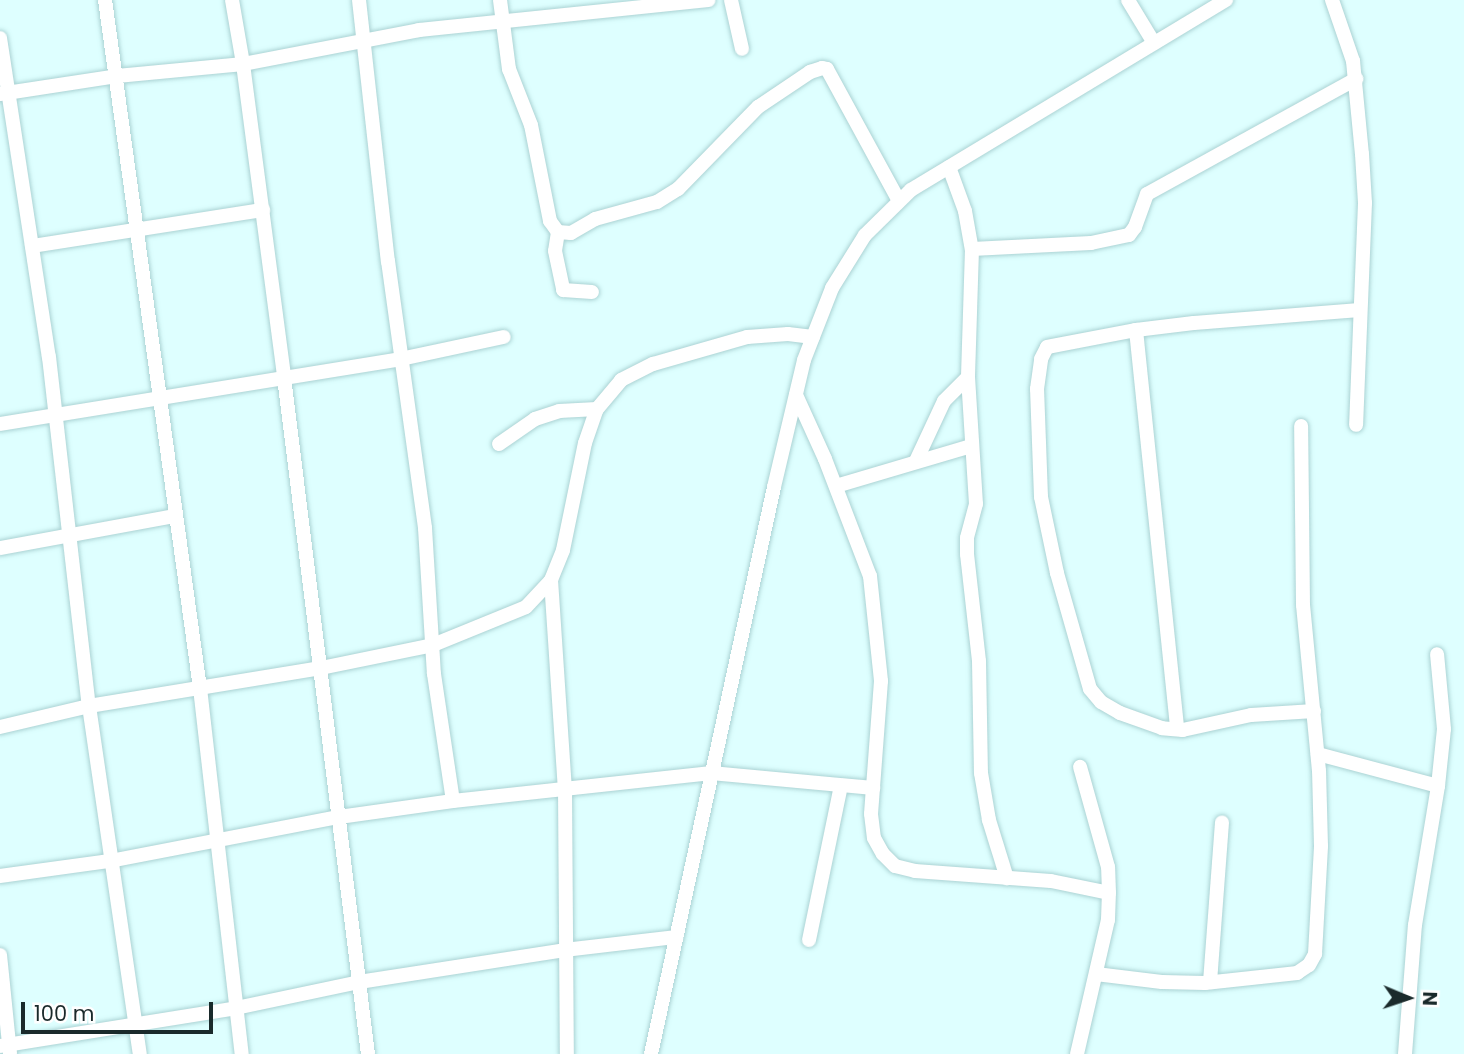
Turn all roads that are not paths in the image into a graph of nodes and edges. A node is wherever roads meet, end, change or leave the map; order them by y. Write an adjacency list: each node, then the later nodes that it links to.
1 (105, 0): 16 (street)
2 (232, 0): 15 (street)
3 (359, 0): 12 (street)
4 (500, 0): 10 (street)
5 (708, 0): 10 (street)
6 (731, 0): 14 (street)
7 (1128, 0): 13 (street)
8 (1226, 0): 13 (street)
9 (1332, 0): 17 (street)
10 (502, 19): 12 (street); 23 (street)
11 (0, 38): 18 (street)
12 (364, 40): 15 (street); 31 (street)
13 (1154, 43): 19 (street)
14 (742, 49)
15 (243, 64): 16 (street); 21 (street)
16 (117, 76): 18 (street); 22 (street)
17 (1356, 79): 25 (street); 27 (street)
18 (4, 93): 24 (street)
19 (949, 167): 20 (street); 25 (street)
20 (899, 201): 23 (street); 30 (street)
21 (262, 210): 22 (street); 32 (street)
22 (136, 229): 24 (street); 35 (street)
23 (558, 232): 26 (street)
24 (32, 246): 37 (street)
25 (972, 249): 33 (street)
26 (592, 292)
27 (1359, 310): 28 (street); 39 (street)
28 (1136, 330): 56 (street); 56 (street)
29 (505, 337): 31 (street)
30 (813, 337): 34 (street); 36 (street)
31 (401, 359): 32 (street); 49 (street)
32 (284, 377): 35 (street); 51 (street)
33 (968, 377): 42 (street); 43 (street)
34 (796, 394): 44 (street); 59 (street)
35 (159, 398): 37 (street); 45 (street)
36 (597, 409): 41 (street); 48 (street)
37 (55, 415): 38 (street); 46 (street)
38 (0, 424)
39 (1356, 425)
40 (1301, 426): 54 (street)
41 (499, 444)
42 (971, 446): 43 (street); 70 (street)
43 (916, 461): 44 (street)
44 (836, 485): 62 (street)
45 (175, 516): 46 (street); 52 (street)
46 (69, 534): 47 (street); 53 (street)
47 (0, 548)
48 (551, 580): 49 (street); 63 (street)
49 (433, 645): 51 (street); 64 (street)
50 (1437, 654): 61 (street)
51 (320, 668): 52 (street); 65 (street)
52 (200, 688): 53 (street); 67 (street)
53 (89, 706): 55 (street); 68 (street)
54 (1314, 711): 56 (street); 57 (street)
55 (0, 727)
56 (1177, 729)
57 (1318, 754): 61 (street); 78 (street)
58 (1080, 767): 71 (street)
59 (711, 774): 60 (street); 63 (street); 72 (street)
60 (841, 786): 62 (street); 73 (street)
61 (1438, 786): 88 (street)
62 (873, 788): 70 (street)
63 (565, 789): 64 (street); 74 (street)
64 (453, 801): 65 (street)
65 (339, 817): 67 (street); 77 (street)
66 (1222, 821): 78 (street)
67 (217, 840): 68 (street); 79 (street)
68 (110, 861): 69 (street); 80 (street)
69 (0, 876)
70 (1007, 878): 71 (street)
71 (1109, 893): 76 (street)
72 (676, 937): 74 (street); 86 (street)
73 (809, 940)
74 (565, 950): 77 (street); 85 (street)
75 (0, 955): 81 (street)
76 (1096, 974): 78 (street); 87 (street)
77 (359, 982): 79 (street); 84 (street)
78 (1210, 982)
79 (236, 1007): 80 (street); 83 (street)
80 (136, 1024): 81 (street); 82 (street)
81 (6, 1048)
82 (140, 1054)
83 (242, 1054)
84 (368, 1054)
85 (567, 1054)
86 (650, 1054)
87 (1077, 1054)
88 (1405, 1054)

